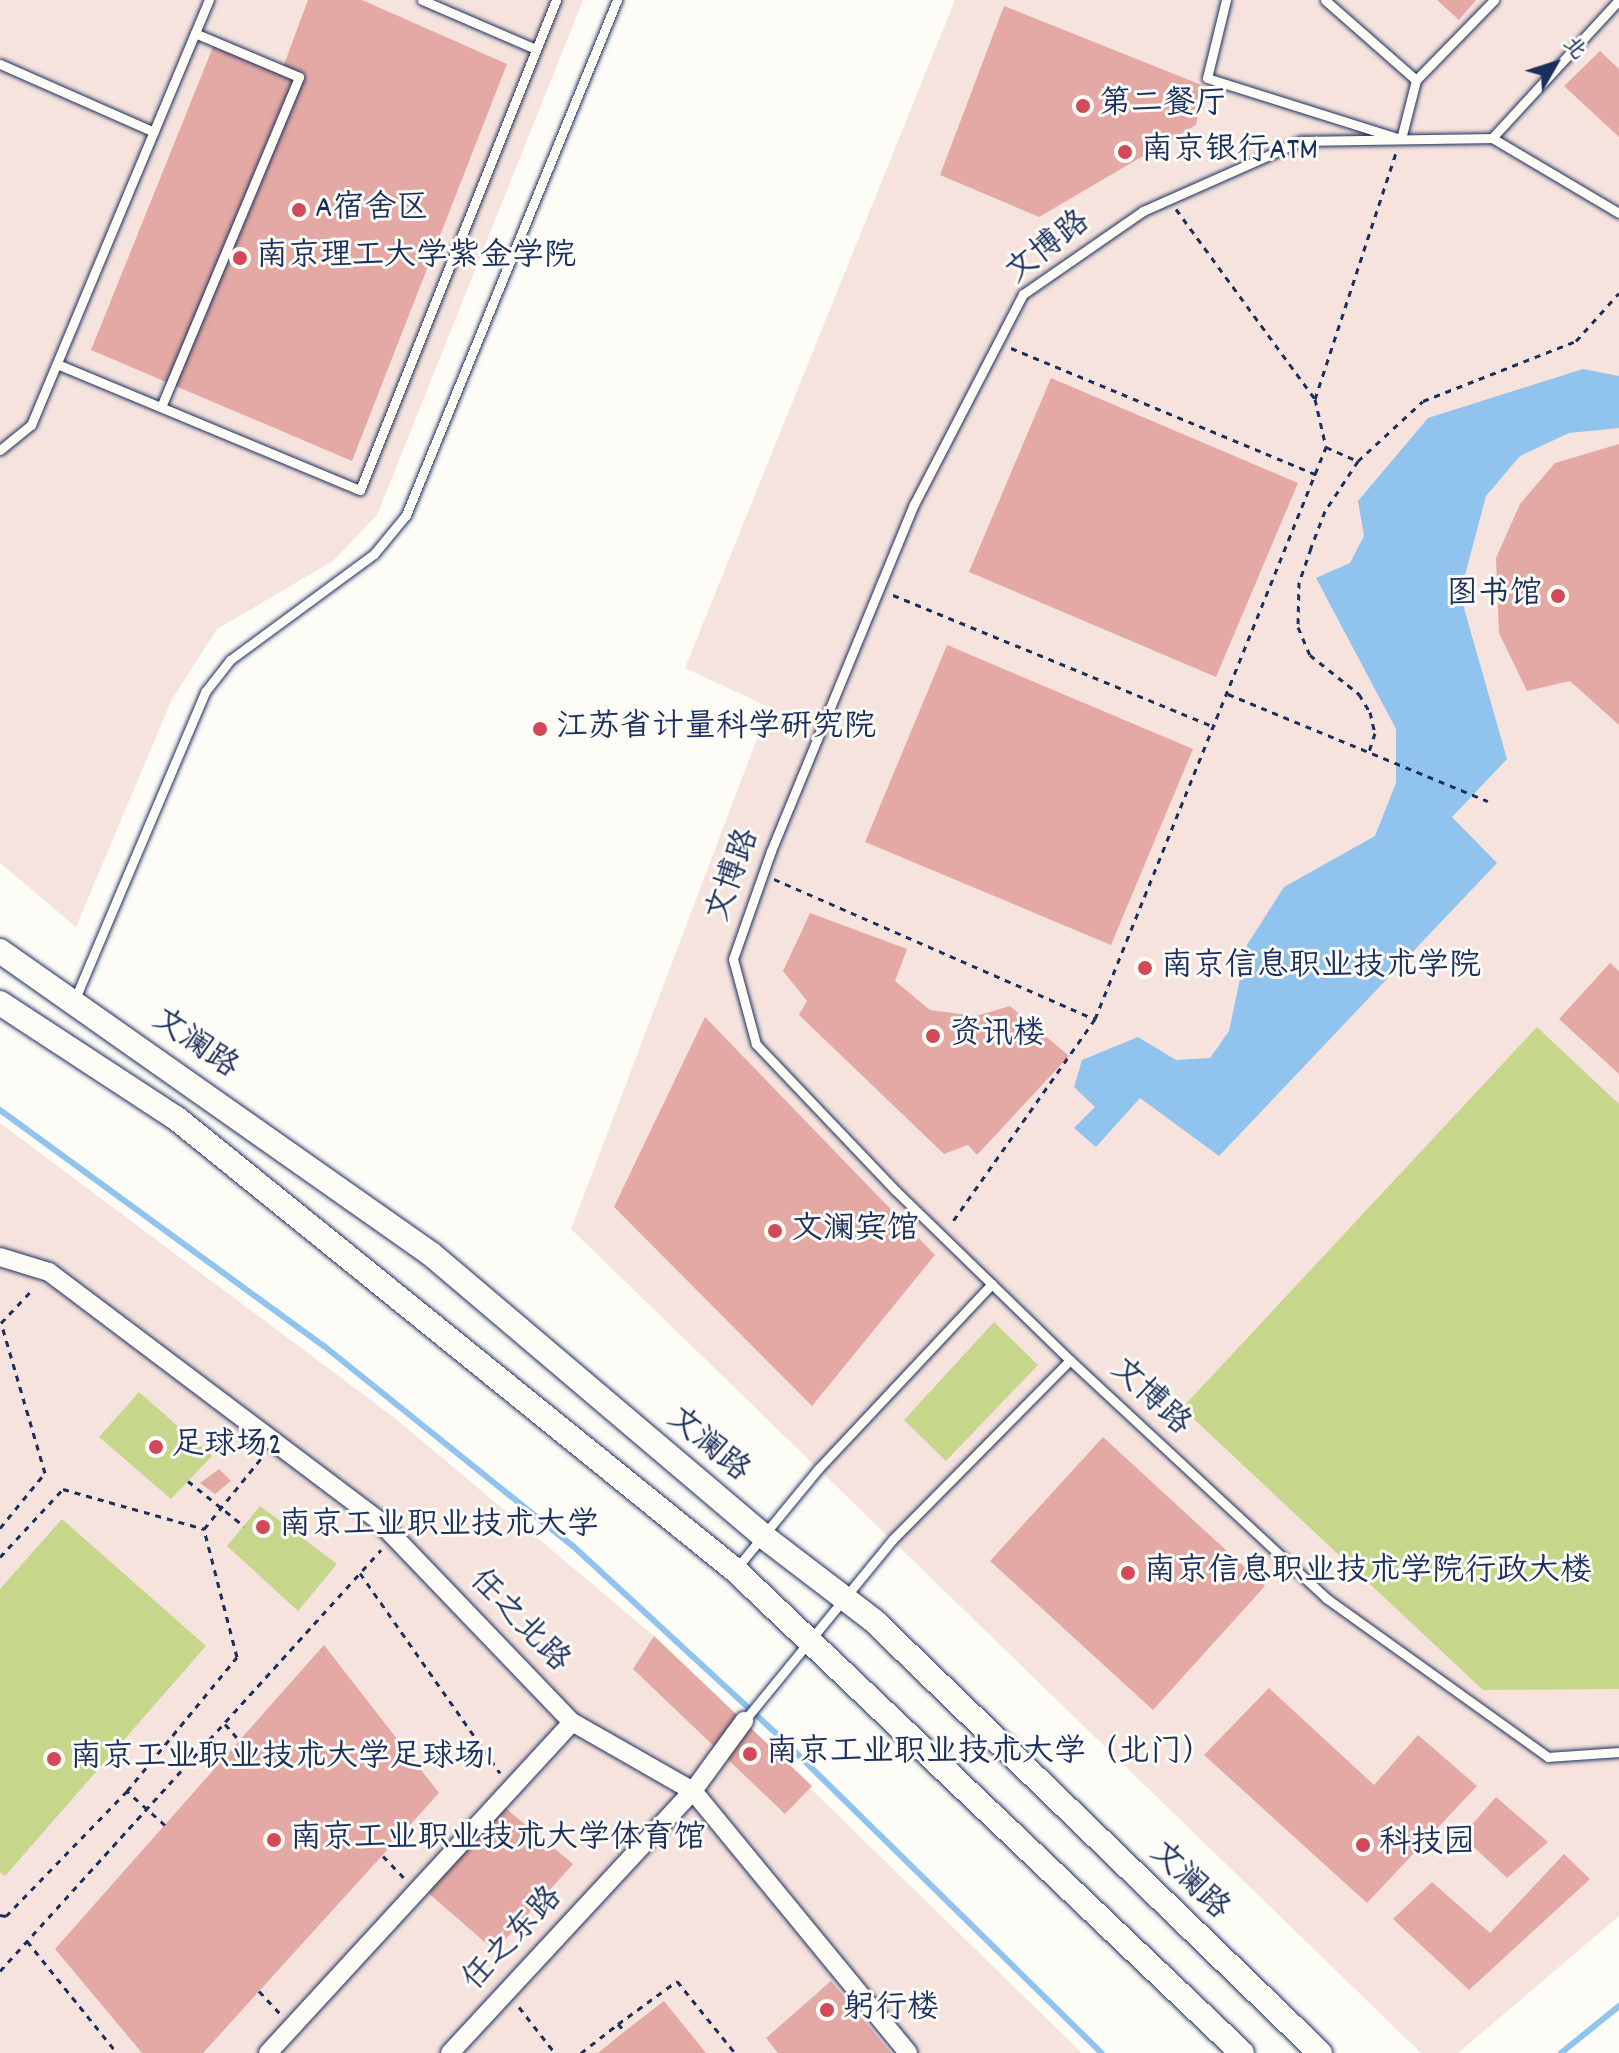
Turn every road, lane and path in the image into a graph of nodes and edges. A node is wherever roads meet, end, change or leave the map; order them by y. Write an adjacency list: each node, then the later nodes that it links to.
1 (209, 0): 9 (lane)
2 (422, 0): 10 (lane)
3 (556, 0): 10 (lane)
4 (617, 0): 34 (lane)
5 (1226, 0): 15 (lane)
6 (1325, 0): 12 (lane)
7 (1494, 0): 12 (lane)
8 (1619, 0): 14 (lane)
9 (195, 33): 13 (lane); 22 (lane)
10 (536, 49): 22 (lane)
11 (0, 64): 13 (lane)
12 (1416, 80): 15 (lane)
13 (154, 132): 20 (lane)
14 (1492, 138): 15 (lane, 文博路); 17 (lane)
15 (1401, 139): 16 (lane, 文博路); 21 (path)
16 (1169, 200): 19 (lane, 文博路); 21 (path)
17 (1619, 213)
18 (1619, 293): 25 (path)
19 (998, 343): 26 (path); 27 (lane, 文博路)
20 (57, 364): 22 (lane); 24 (lane)
21 (1315, 399): 23 (path)
22 (161, 407)
23 (1326, 447): 25 (path); 26 (path)
24 (0, 450)
25 (1358, 461): 30 (path)
26 (1318, 475): 28 (path)
27 (879, 590): 29 (path); 32 (lane, 文博路)
28 (1228, 694): 29 (path); 30 (path)
29 (1215, 727): 36 (path)
30 (1369, 752): 31 (path)
31 (1488, 801)
32 (763, 874): 36 (path); 37 (lane, 文博路)
33 (0, 951): 34 (main road, 文澜路)
34 (74, 1001): 52 (main road, 文澜路)
35 (0, 1003): 54 (main road)
36 (1095, 1019): 37 (path)
37 (943, 1236): 40 (lane, 文博路)
38 (0, 1257): 39 (street, 任之北路)
39 (49, 1272): 41 (path); 43 (street, 任之北路)
40 (992, 1284): 42 (lane, 文博路); 52 (lane)
41 (1, 1323): 49 (path)
42 (1070, 1360): 56 (lane); 62 (lane, 文博路)
43 (275, 1442): 47 (path); 51 (street, 任之北路)
44 (188, 1481): 46 (path)
45 (210, 1490): 46 (path)
46 (206, 1495): 47 (path)
47 (222, 1507): 48 (path); 50 (path)
48 (244, 1526)
49 (0, 1528)
50 (204, 1529): 53 (path); 64 (path)
51 (395, 1536): 55 (path); 59 (street, 任之北路)
52 (763, 1536): 54 (lane); 56 (main road, 文澜路)
53 (1, 1554)
54 (735, 1570): 57 (main road)
55 (360, 1573): 60 (path); 63 (path)
56 (846, 1600): 57 (lane); 86 (main road, 文澜路)
57 (809, 1644): 58 (lane); 85 (main road)
58 (744, 1721): 65 (street, 任之东路)
59 (572, 1722): 63 (street); 65 (street, 任之北路)
60 (225, 1724): 61 (path); 66 (path)
61 (240, 1741)
62 (1619, 1752)
63 (511, 1789): 69 (street)
64 (127, 1791): 66 (path); 70 (path)
65 (693, 1791): 74 (street, 任之东路); 84 (street)
66 (148, 1810): 67 (path); 71 (path)
67 (165, 1825)
68 (383, 1856): 69 (path)
69 (416, 1891): 76 (street)
70 (0, 1915)
71 (27, 1940): 72 (path); 78 (path)
72 (0, 1971)
73 (259, 1991): 76 (path)
74 (507, 1991): 80 (street, 任之东路); 81 (path)
75 (618, 2024): 77 (path); 82 (path); 83 (path)
76 (292, 2026): 79 (street)
77 (625, 2031)
78 (117, 2053)
79 (268, 2053)
80 (450, 2053)
81 (555, 2053)
82 (581, 2053)
83 (735, 2053)
84 (908, 2053)
85 (1242, 2053)
86 (1320, 2053)

